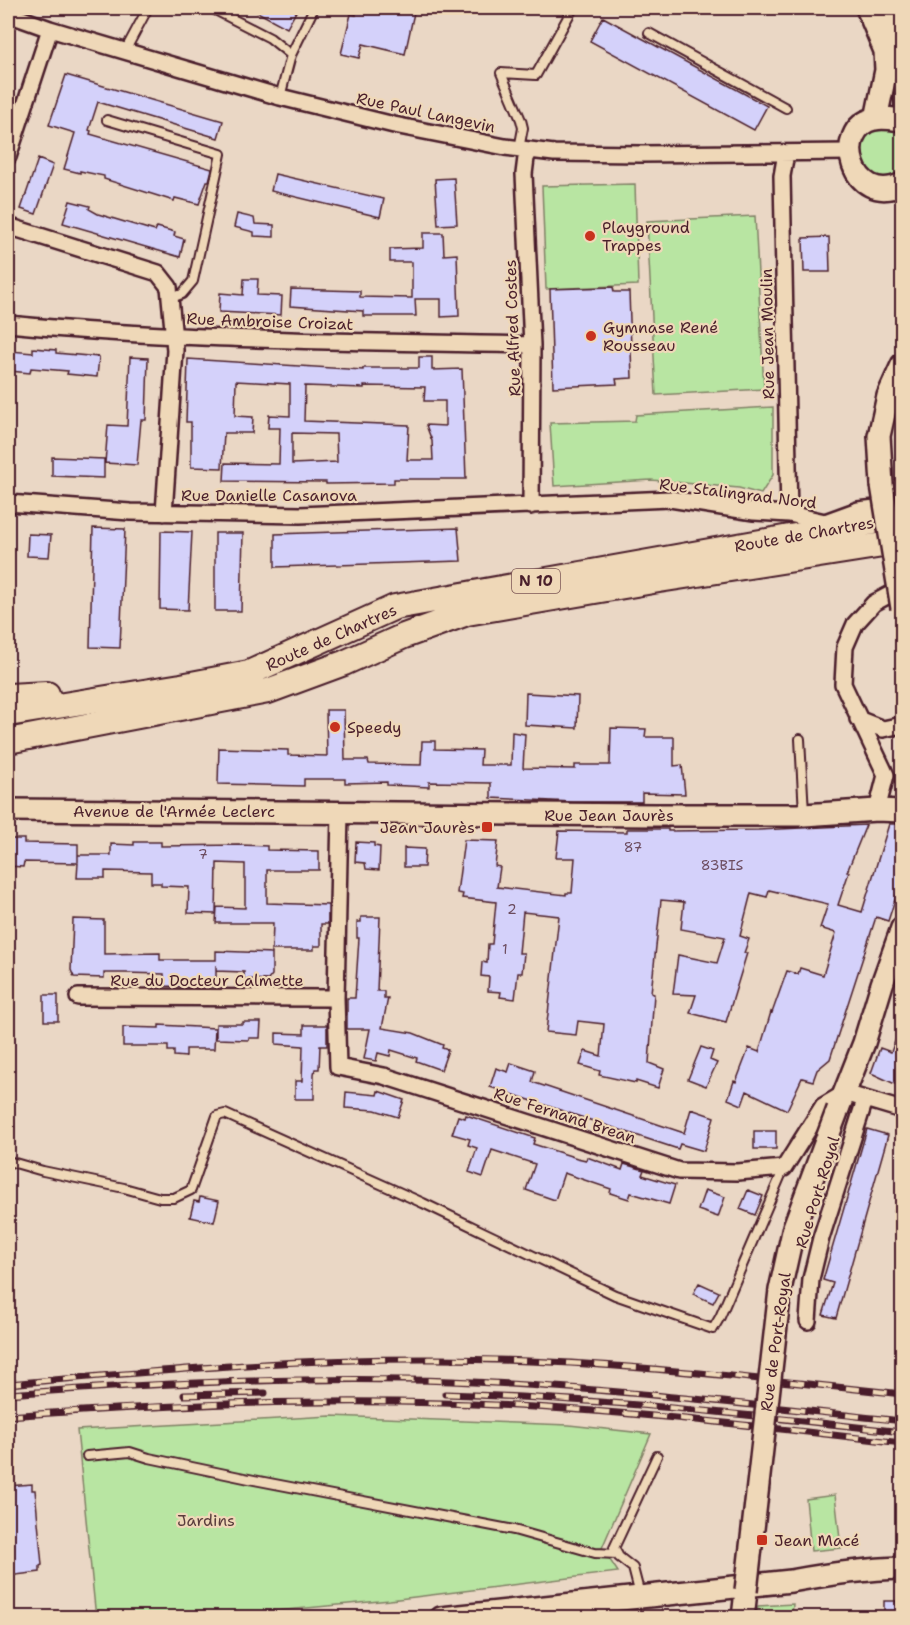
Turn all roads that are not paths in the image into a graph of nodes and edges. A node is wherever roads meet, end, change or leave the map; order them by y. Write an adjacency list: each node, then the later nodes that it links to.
1 (148, 8): 11 (lane)
2 (211, 8): 13 (lane)
3 (314, 8): 13 (lane)
4 (573, 8): 20 (lane)
5 (892, 8): 10 (street)
6 (871, 9): 10 (lane); 12 (street)
7 (8, 14): 8 (street, Rue Paul Langevin)
8 (50, 29): 11 (street, Rue Paul Langevin); 19 (street)
9 (649, 33): 15 (lane)
10 (895, 33): 12 (lane); 18 (lane)
11 (125, 51): 14 (street, Rue Paul Langevin)
12 (885, 51): 16 (street)
13 (291, 55): 14 (lane)
14 (280, 97): 20 (street, Rue Paul Langevin)
15 (786, 108)
16 (876, 119): 18 (street); 21 (street)
17 (106, 120): 26 (lane)
18 (901, 120)
19 (12, 130): 23 (street)
20 (524, 150): 22 (street, Rue Paul Langevin); 29 (street, Rue Alfred Costes)
21 (850, 152): 22 (street, Rue Paul Langevin); 24 (street)
22 (786, 153): 35 (street, Rue Jean Moulin)
23 (8, 157)
24 (902, 186)
25 (8, 226): 26 (street)
26 (171, 298): 28 (street)
27 (8, 324): 28 (street, Rue Ambroise Croizat)
28 (173, 336): 29 (street, Rue Ambroise Croizat); 34 (street)
29 (532, 345): 33 (street, Rue Alfred Costes)
30 (903, 365): 39 (street, bridge)
31 (8, 503): 34 (street, Rue Danielle Casanova)
32 (903, 505): 35 (street, Rue Stalingrad Nord)
33 (531, 506): 34 (street, Rue Danielle Casanova); 35 (street, Rue Stalingrad Nord)
34 (164, 513)
35 (789, 514)
36 (903, 517): 40 (main road, Route de Chartres / N 10)
37 (903, 542): 46 (main road, Route de Chartres / N 10)
38 (903, 588): 43 (street)
39 (903, 608)
40 (181, 687): 41 (main road); 42 (main road, Route de Chartres / N 10)
41 (8, 696)
42 (8, 714)
43 (858, 718): 44 (street); 49 (street)
44 (903, 725)
45 (800, 739): 52 (lane)
46 (8, 741)
47 (903, 794): 49 (street, Rue Jean Jaurès)
48 (8, 810): 51 (street, Avenue de l'Armée Leclerc)
49 (877, 810): 50 (street, Rue Jean Jaurès); 52 (street, Rue Jean Jaurès)
50 (903, 811)
51 (340, 813): 52 (street, Rue Jean Jaurès); 56 (street)
52 (804, 815)
53 (903, 928): 57 (street, Rue de Port-Royal)
54 (903, 962): 57 (street, Rue de Port-Royal)
55 (78, 997): 56 (street, Rue du Docteur Calmette)
56 (336, 998): 62 (street, Rue Fernand Brean)
57 (864, 1043): 59 (street, Rue de Port-Royal)
58 (867, 1100): 59 (street); 60 (street); 65 (street, Rue Port Royal)
59 (842, 1101): 62 (street); 73 (street, Rue de Port-Royal, bridge)
60 (903, 1110)
61 (8, 1161): 62 (lane)
62 (784, 1168)
63 (903, 1203): 64 (lane)
64 (899, 1214)
65 (808, 1321)
66 (87, 1456): 68 (lane)
67 (657, 1456): 68 (lane)
68 (617, 1554): 70 (lane)
69 (903, 1568): 70 (street)
70 (641, 1596): 71 (street)
71 (533, 1612): 72 (street)
72 (441, 1617)
73 (744, 1617)

